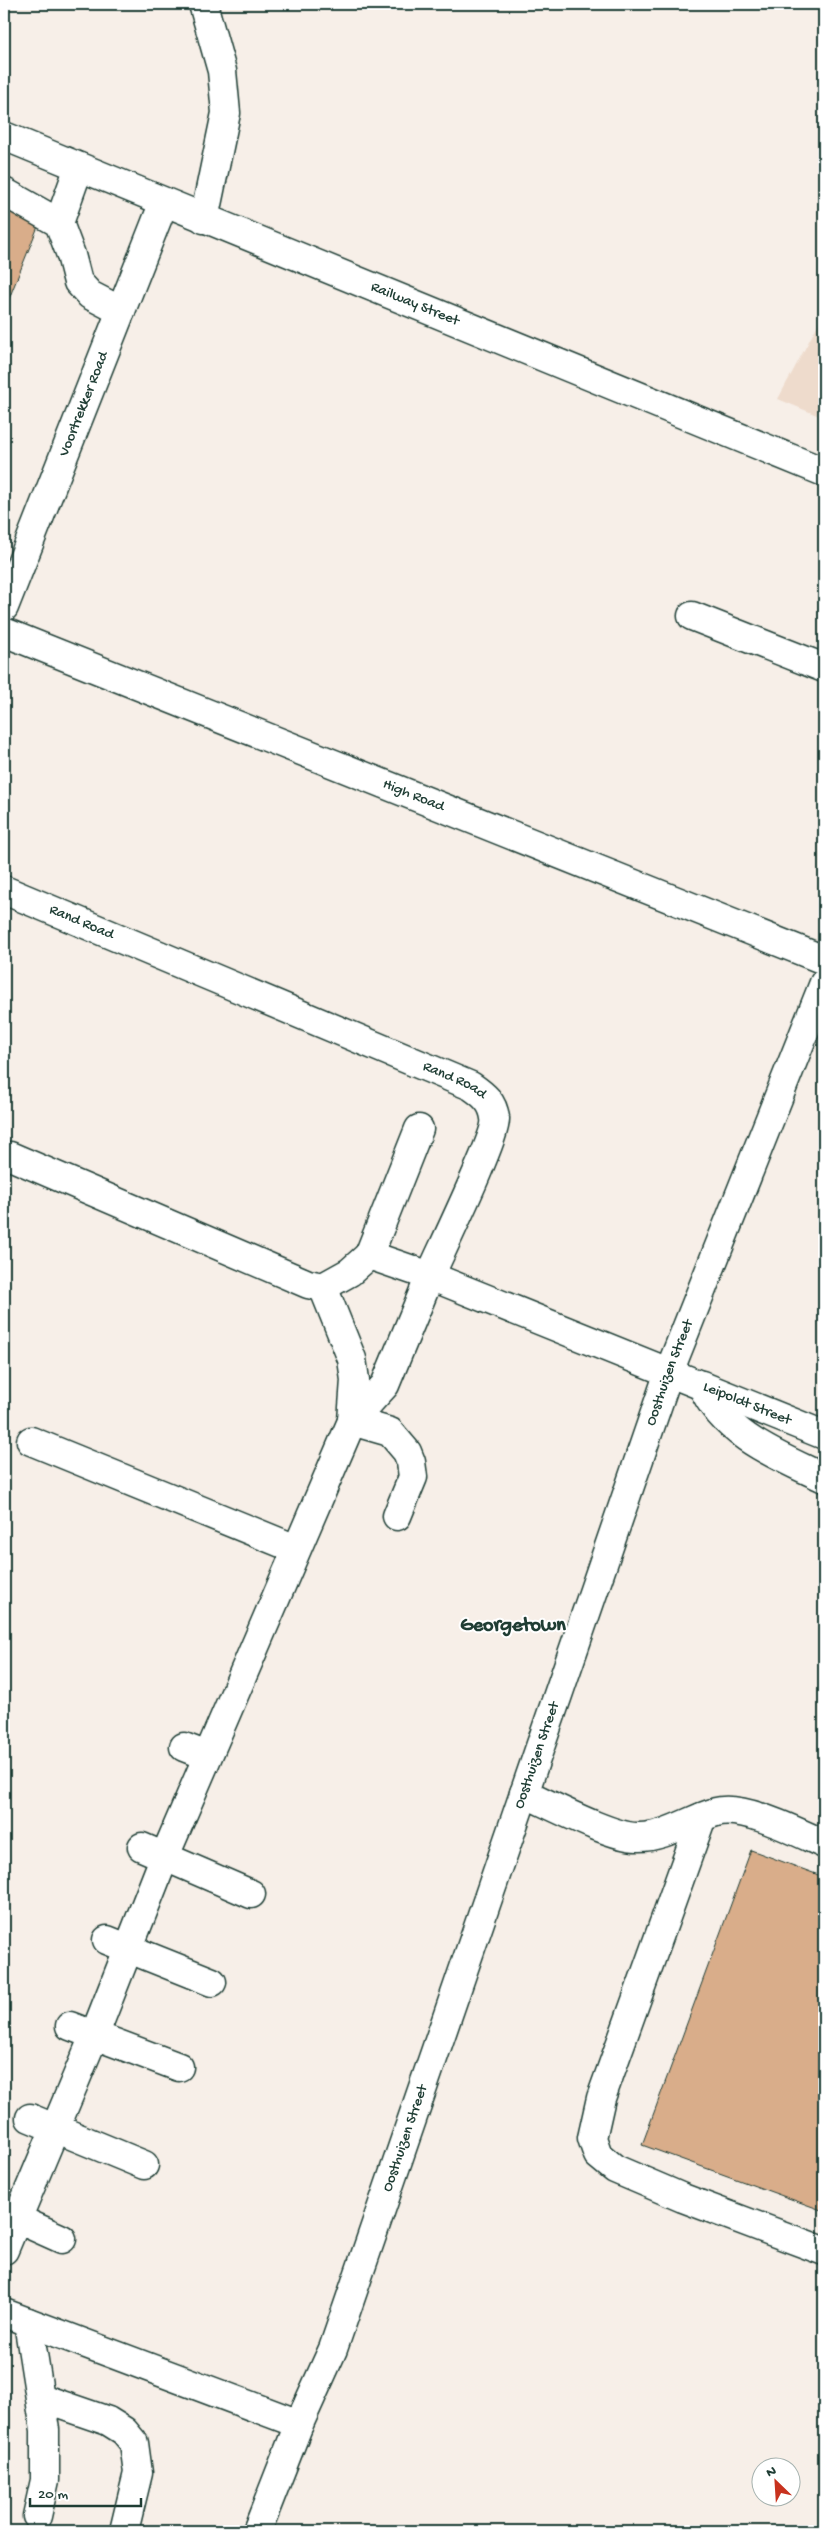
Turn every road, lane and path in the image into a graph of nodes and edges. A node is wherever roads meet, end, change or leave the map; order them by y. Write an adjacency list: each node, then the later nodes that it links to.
1 (203, 4): 6 (street)
2 (4, 137): 3 (street, Railway Street)
3 (79, 167): 5 (street, Railway Street); 7 (street)
4 (4, 192): 7 (street)
5 (164, 202): 6 (street, Railway Street); 8 (street, Voortrekker Road)
6 (204, 219): 9 (street, Railway Street)
7 (59, 223): 8 (street)
8 (121, 311): 10 (street, Voortrekker Road)
9 (824, 472)
10 (4, 607)
11 (692, 616): 13 (street)
12 (4, 632): 15 (street, High Road)
13 (824, 668)
14 (4, 890): 20 (street, Rand Road)
15 (824, 960)
16 (824, 983): 22 (street, Oosthuizen Street)
17 (419, 1129): 19 (street)
18 (10, 1156): 21 (street)
19 (369, 1255): 20 (street); 21 (street)
20 (430, 1276): 22 (street); 24 (street, Rand Road)
21 (324, 1287): 24 (street)
22 (669, 1372): 23 (street, Leipoldt Street); 30 (street, Oosthuizen Street)
23 (702, 1385): 25 (street, Leipoldt Street); 27 (street)
24 (352, 1421): 28 (street); 29 (street)
25 (824, 1435)
26 (31, 1441): 29 (street)
27 (824, 1478)
28 (397, 1516)
29 (296, 1549): 33 (street)
30 (524, 1793): 31 (street); 47 (street, Oosthuizen Street)
31 (702, 1817): 32 (street); 44 (street)
32 (824, 1844)
33 (153, 1853): 34 (street); 35 (street)
34 (251, 1894)
35 (118, 1944): 36 (street); 37 (street)
36 (212, 1982)
37 (82, 2031): 38 (street); 39 (street)
38 (179, 2068)
39 (42, 2123): 40 (street); 41 (street)
40 (144, 2165)
41 (10, 2215): 42 (street); 43 (street)
42 (62, 2240)
43 (4, 2250)
44 (824, 2250)
45 (16, 2317): 46 (street); 47 (street)
46 (41, 2398): 48 (street); 49 (street)
47 (299, 2424): 50 (street, Oosthuizen Street)
48 (37, 2516)
49 (124, 2531)
50 (257, 2531)

